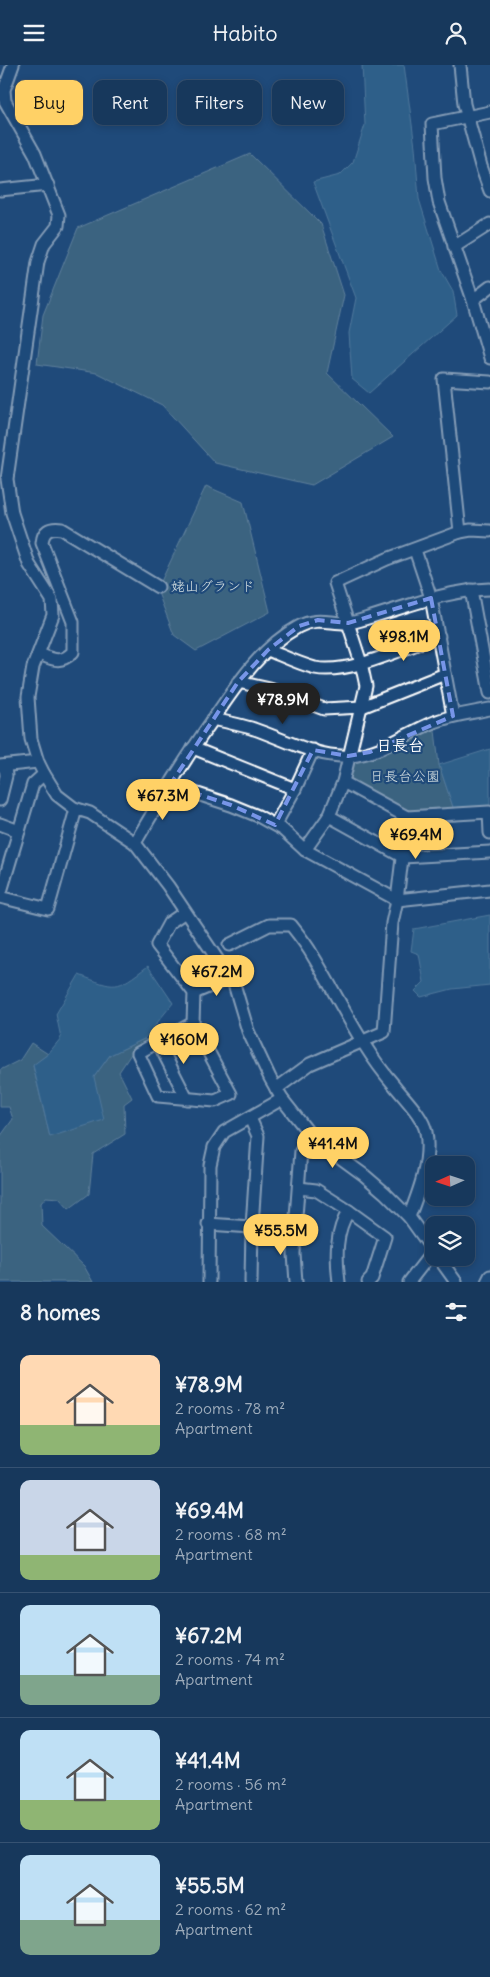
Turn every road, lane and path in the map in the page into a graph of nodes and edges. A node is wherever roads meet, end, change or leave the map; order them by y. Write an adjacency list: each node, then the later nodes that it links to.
1 (13, 65): 5 (street)
2 (460, 65): 4 (street)
3 (490, 112): 4 (street)
4 (467, 116): 7 (street); 9 (street)
5 (48, 185): 6 (street); 14 (street)
6 (0, 190)
7 (490, 191)
8 (490, 224): 9 (street)
9 (454, 247): 11 (street)
10 (490, 287): 11 (street)
11 (473, 300): 12 (street)
12 (490, 358)
13 (490, 382): 16 (street)
14 (5, 461): 25 (street)
15 (490, 531): 16 (street)
16 (460, 532): 17 (street)
17 (415, 550): 21 (street); 22 (street)
18 (158, 587): 25 (street)
19 (490, 589): 20 (street)
20 (471, 590): 21 (street); 29 (street)
21 (431, 598): 22 (street); 23 (street)
22 (348, 623): 24 (street); 26 (street)
23 (439, 636): 26 (street); 27 (street)
24 (268, 650): 26 (street); 28 (street)
25 (39, 654): 37 (street)
26 (360, 663): 30 (street)
27 (445, 674): 30 (street); 32 (street)
28 (238, 682): 30 (street); 33 (street)
29 (490, 693)
30 (362, 707): 36 (street)
31 (490, 709): 32 (street)
32 (453, 716): 36 (street)
33 (213, 719): 34 (street); 35 (street)
34 (193, 748): 41 (street); 42 (street)
35 (313, 750): 36 (street); 42 (street)
36 (348, 756): 40 (street)
37 (38, 762): 38 (street); 39 (street)
38 (2, 766): 43 (street)
39 (44, 774): 44 (street); 49 (street)
40 (344, 782): 45 (street); 46 (street)
41 (170, 785): 48 (street); 51 (street)
42 (295, 789): 48 (street)
43 (0, 800)
44 (76, 809): 51 (street); 57 (street)
45 (329, 816): 52 (street); 55 (street)
46 (407, 817): 50 (street); 55 (street)
47 (0, 824): 49 (street)
48 (274, 825): 52 (street)
49 (18, 831): 54 (street)
50 (490, 833)
51 (135, 843): 59 (street)
52 (305, 850): 58 (street)
53 (490, 852): 55 (street)
54 (5, 857): 57 (street)
55 (403, 857): 58 (street)
56 (490, 890): 58 (street)
57 (0, 896)
58 (397, 899): 65 (street)
59 (185, 912): 61 (street); 62 (street)
60 (229, 945): 65 (street)
61 (229, 978): 62 (street); 66 (street)
62 (194, 993): 63 (street)
63 (193, 1023): 64 (street); 67 (street)
64 (158, 1042): 67 (street); 67 (street)
65 (361, 1042): 66 (street); 72 (street)
66 (279, 1094): 68 (street); 69 (street)
67 (187, 1099)
68 (250, 1118): 73 (street); 74 (street)
69 (312, 1137): 70 (street); 72 (street)
70 (299, 1188): 71 (street); 75 (street)
71 (349, 1211): 83 (street); 84 (street)
72 (409, 1217): 76 (street)
73 (208, 1224): 74 (street); 80 (street)
74 (252, 1226): 75 (street); 81 (street)
75 (295, 1230): 82 (street)
76 (425, 1237)
77 (425, 1264): 85 (street)
78 (444, 1266): 86 (street)
79 (490, 1276): 87 (street)
80 (209, 1282)
81 (251, 1282)
82 (296, 1282)
83 (339, 1282)
84 (368, 1282)
85 (409, 1282)
86 (456, 1282)
87 (487, 1282)

